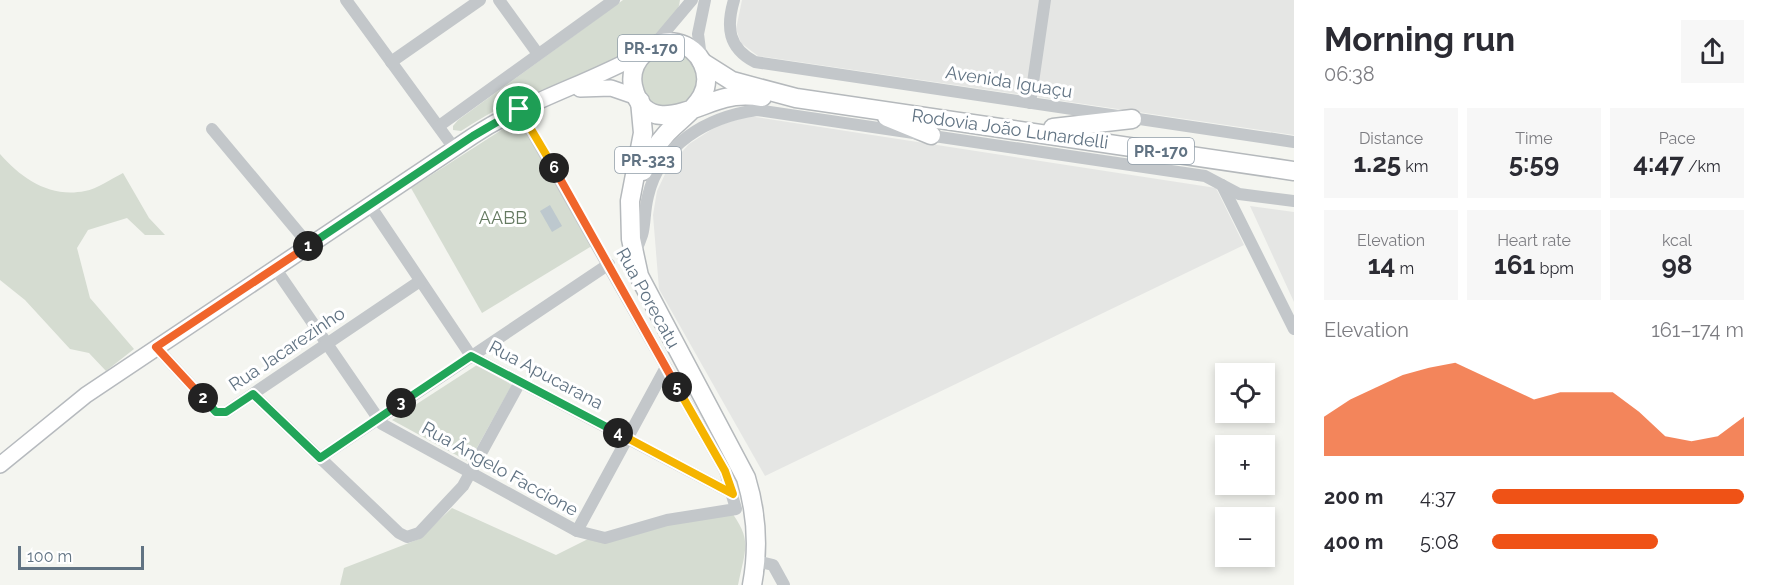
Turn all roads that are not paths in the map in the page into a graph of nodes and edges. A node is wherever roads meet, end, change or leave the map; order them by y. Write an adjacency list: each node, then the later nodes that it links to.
1 (346, 0): 13 (street)
2 (480, 0): 13 (street)
3 (499, 0): 12 (street)
4 (614, 0): 12 (street)
5 (686, 0): 10 (street)
6 (692, 0): 10 (street)
7 (705, 0): 14 (street)
8 (734, 0): 18 (street, Avenida Iguaçu)
9 (1045, 0): 18 (street)
10 (680, 17): 11 (street)
11 (648, 50): 14 (highway, PR-170); 15 (main road); 17 (highway, PR-170)
12 (538, 54): 23 (street)
13 (391, 62): 23 (street)
14 (702, 62): 16 (highway, Rodovia João Lunardelli / PR-170); 21 (highway, PR-170)
15 (571, 90): 17 (main road); 20 (main road)
16 (796, 98): 19 (highway, Rodovia João Lunardelli / PR-170); 21 (highway, Rodovia João Lunardelli / PR-170)
17 (639, 99): 21 (highway, PR-170); 33 (highway, PR-323)
18 (1030, 103): 22 (street, Avenida Iguaçu)
19 (863, 108): 25 (highway, Rodovia João Lunardelli / PR-170); 26 (highway)
20 (519, 109): 28 (main road); 36 (street, Rua Porecatu)
21 (689, 111): 33 (highway, PR-323)
22 (1132, 119): 25 (highway); 27 (street, Avenida Iguaçu)
23 (439, 126): 28 (street)
24 (212, 129): 34 (street)
25 (1028, 131): 29 (highway, Rodovia João Lunardelli / PR-170)
26 (931, 135): 30 (street); 35 (street)
27 (1294, 142)
28 (454, 148): 32 (main road)
29 (1294, 171)
30 (1222, 185): 31 (street); 39 (street)
31 (1294, 201)
32 (369, 204): 34 (main road); 38 (street, Rua Apucarana)
33 (631, 221): 35 (highway, PR-323)
34 (309, 245): 37 (main road)
35 (633, 254): 54 (highway, PR-323)
36 (609, 264): 42 (street); 43 (street, Rua Porecatu)
37 (275, 268): 40 (street, Rua Ângelo Faccione); 41 (main road)
38 (420, 281): 40 (street, Rua Jacarezinho); 42 (street, Rua Apucarana)
39 (1294, 328)
40 (326, 344): 45 (street, Rua Jacarezinho); 46 (street, Rua Ângelo Faccione)
41 (156, 347): 45 (street, Rua Jacarezinho); 49 (main road)
42 (471, 356): 44 (street, Rua Apucarana); 46 (street)
43 (666, 367): 47 (street); 51 (street, Rua Porecatu)
44 (520, 382): 47 (street, Rua Apucarana); 50 (street)
45 (253, 394): 48 (street)
46 (377, 418): 48 (street); 50 (street, Rua Ângelo Faccione)
47 (628, 438): 51 (street, Rua Apucarana); 53 (street)
48 (320, 458): 50 (street)
49 (0, 465)
50 (471, 474): 53 (street, Rua Ângelo Faccione)
51 (733, 494): 52 (street, Rua Porecatu)
52 (736, 509): 53 (street, Rua Ângelo Faccione)
53 (577, 531)
54 (756, 561): 55 (highway, PR-323); 56 (street)
55 (752, 585)
56 (784, 585)

